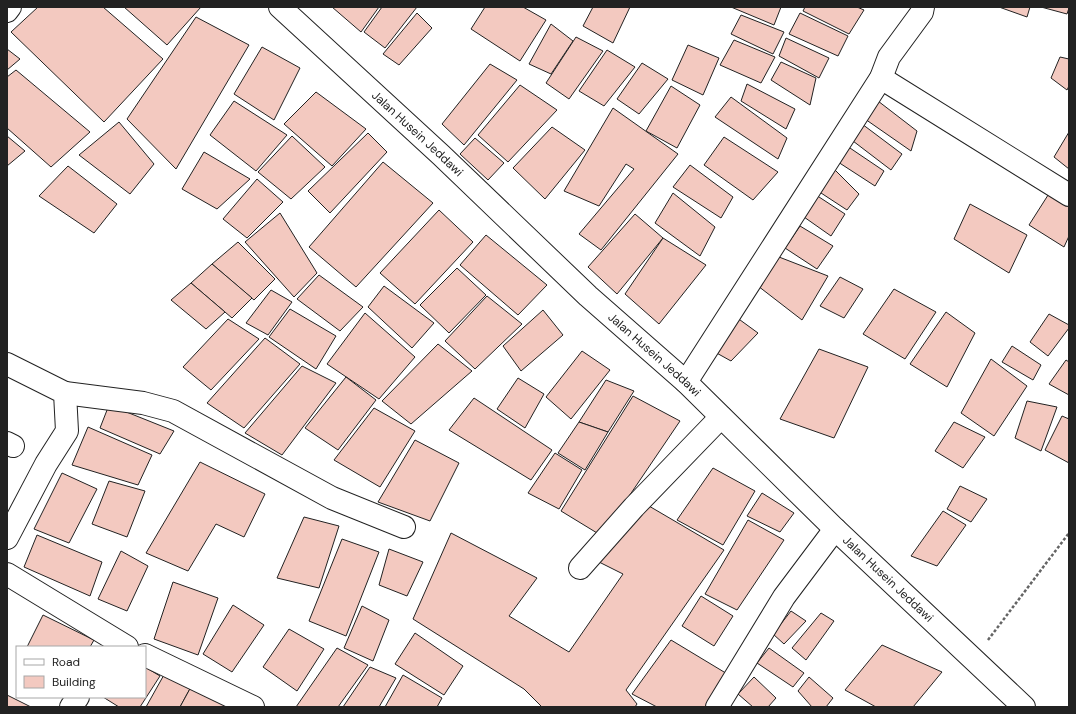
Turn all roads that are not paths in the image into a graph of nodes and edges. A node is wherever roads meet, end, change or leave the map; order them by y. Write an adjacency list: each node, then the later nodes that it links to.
1 (10, 7): 4 (street)
2 (280, 7): 8 (street, Jalan Husein Jeddawi)
3 (923, 7): 5 (street)
4 (7, 11)
5 (881, 78): 6 (street); 8 (street)
6 (1069, 195)
7 (7, 364): 9 (street)
8 (686, 382): 10 (street, Jalan Husein Jeddawi)
9 (65, 393): 11 (street); 13 (street)
10 (721, 417): 12 (street, Jalan Husein Jeddawi); 14 (street)
11 (404, 527)
12 (835, 529): 21 (street); 22 (street, Jalan Husein Jeddawi)
13 (7, 538)
14 (580, 568)
15 (7, 574): 16 (street)
16 (118, 645)
17 (146, 655): 20 (street)
18 (77, 698): 19 (street)
19 (71, 707)
20 (253, 707)
21 (717, 707)
22 (1024, 707)

